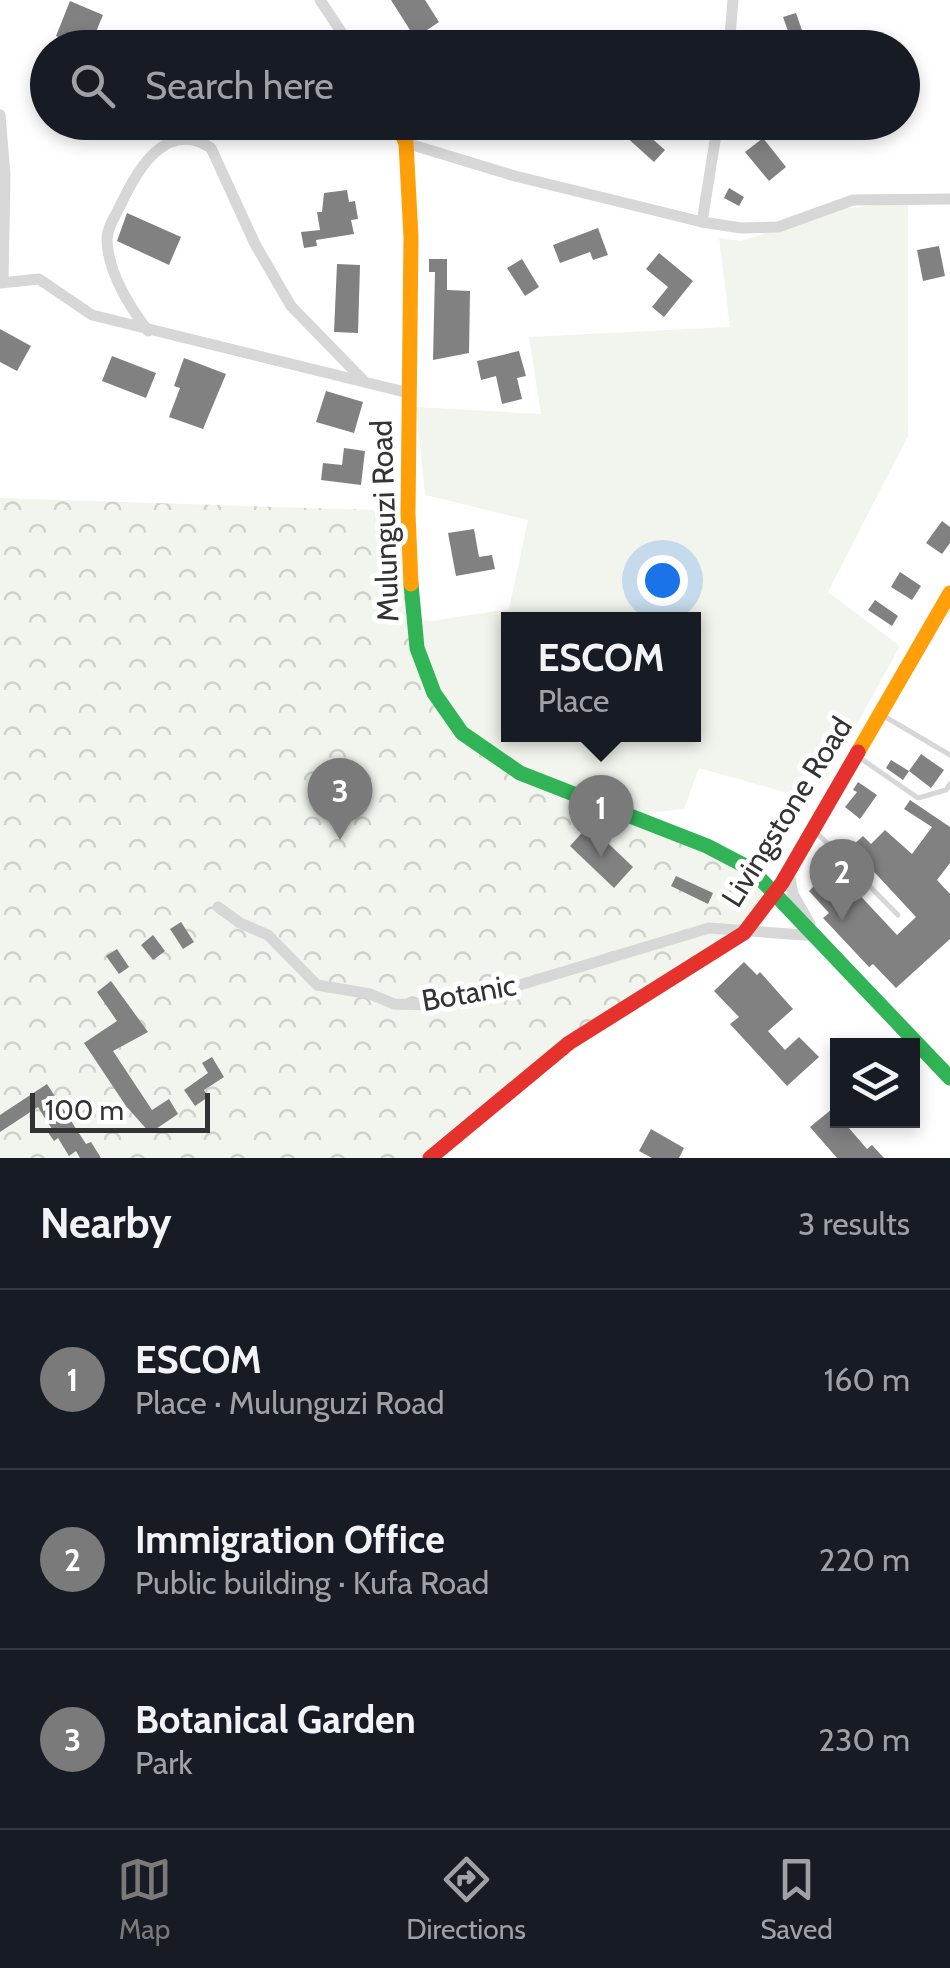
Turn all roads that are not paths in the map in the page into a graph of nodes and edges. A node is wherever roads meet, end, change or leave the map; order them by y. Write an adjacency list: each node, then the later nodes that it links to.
1 (320, 0): 3 (street)
2 (733, 0): 4 (street)
3 (340, 30)
4 (730, 30)
5 (0, 115): 13 (street)
6 (178, 140): 14 (street)
7 (199, 140): 15 (street)
8 (404, 140): 10 (street, Mulunguzi Road)
9 (715, 140): 12 (street)
10 (406, 144): 12 (street); 16 (street, Mulunguzi Road)
11 (950, 199): 12 (street)
12 (702, 222)
13 (2, 282): 14 (street)
14 (148, 330): 15 (street)
15 (364, 381): 16 (street)
16 (409, 393): 24 (street, Mulunguzi Road)
17 (950, 593): 18 (street, Livingstone Road)
18 (880, 714): 19 (lane); 20 (street, Livingstone Road)
19 (950, 755)
20 (856, 756): 21 (lane); 22 (street, Livingstone Road)
21 (950, 784)
22 (814, 830): 23 (street, Livingstone Road); 26 (lane)
23 (789, 872): 24 (street, Livingstone Road); 28 (street)
24 (776, 893): 27 (street, Livingstone Road); 28 (street, Mulunguzi Road)
25 (218, 907): 27 (street, Botanic)
26 (898, 915)
27 (744, 933): 28 (street, Botanic); 30 (street, Livingstone Road)
28 (818, 936): 29 (street, Mulunguzi Road)
29 (950, 1078)
30 (430, 1158)

